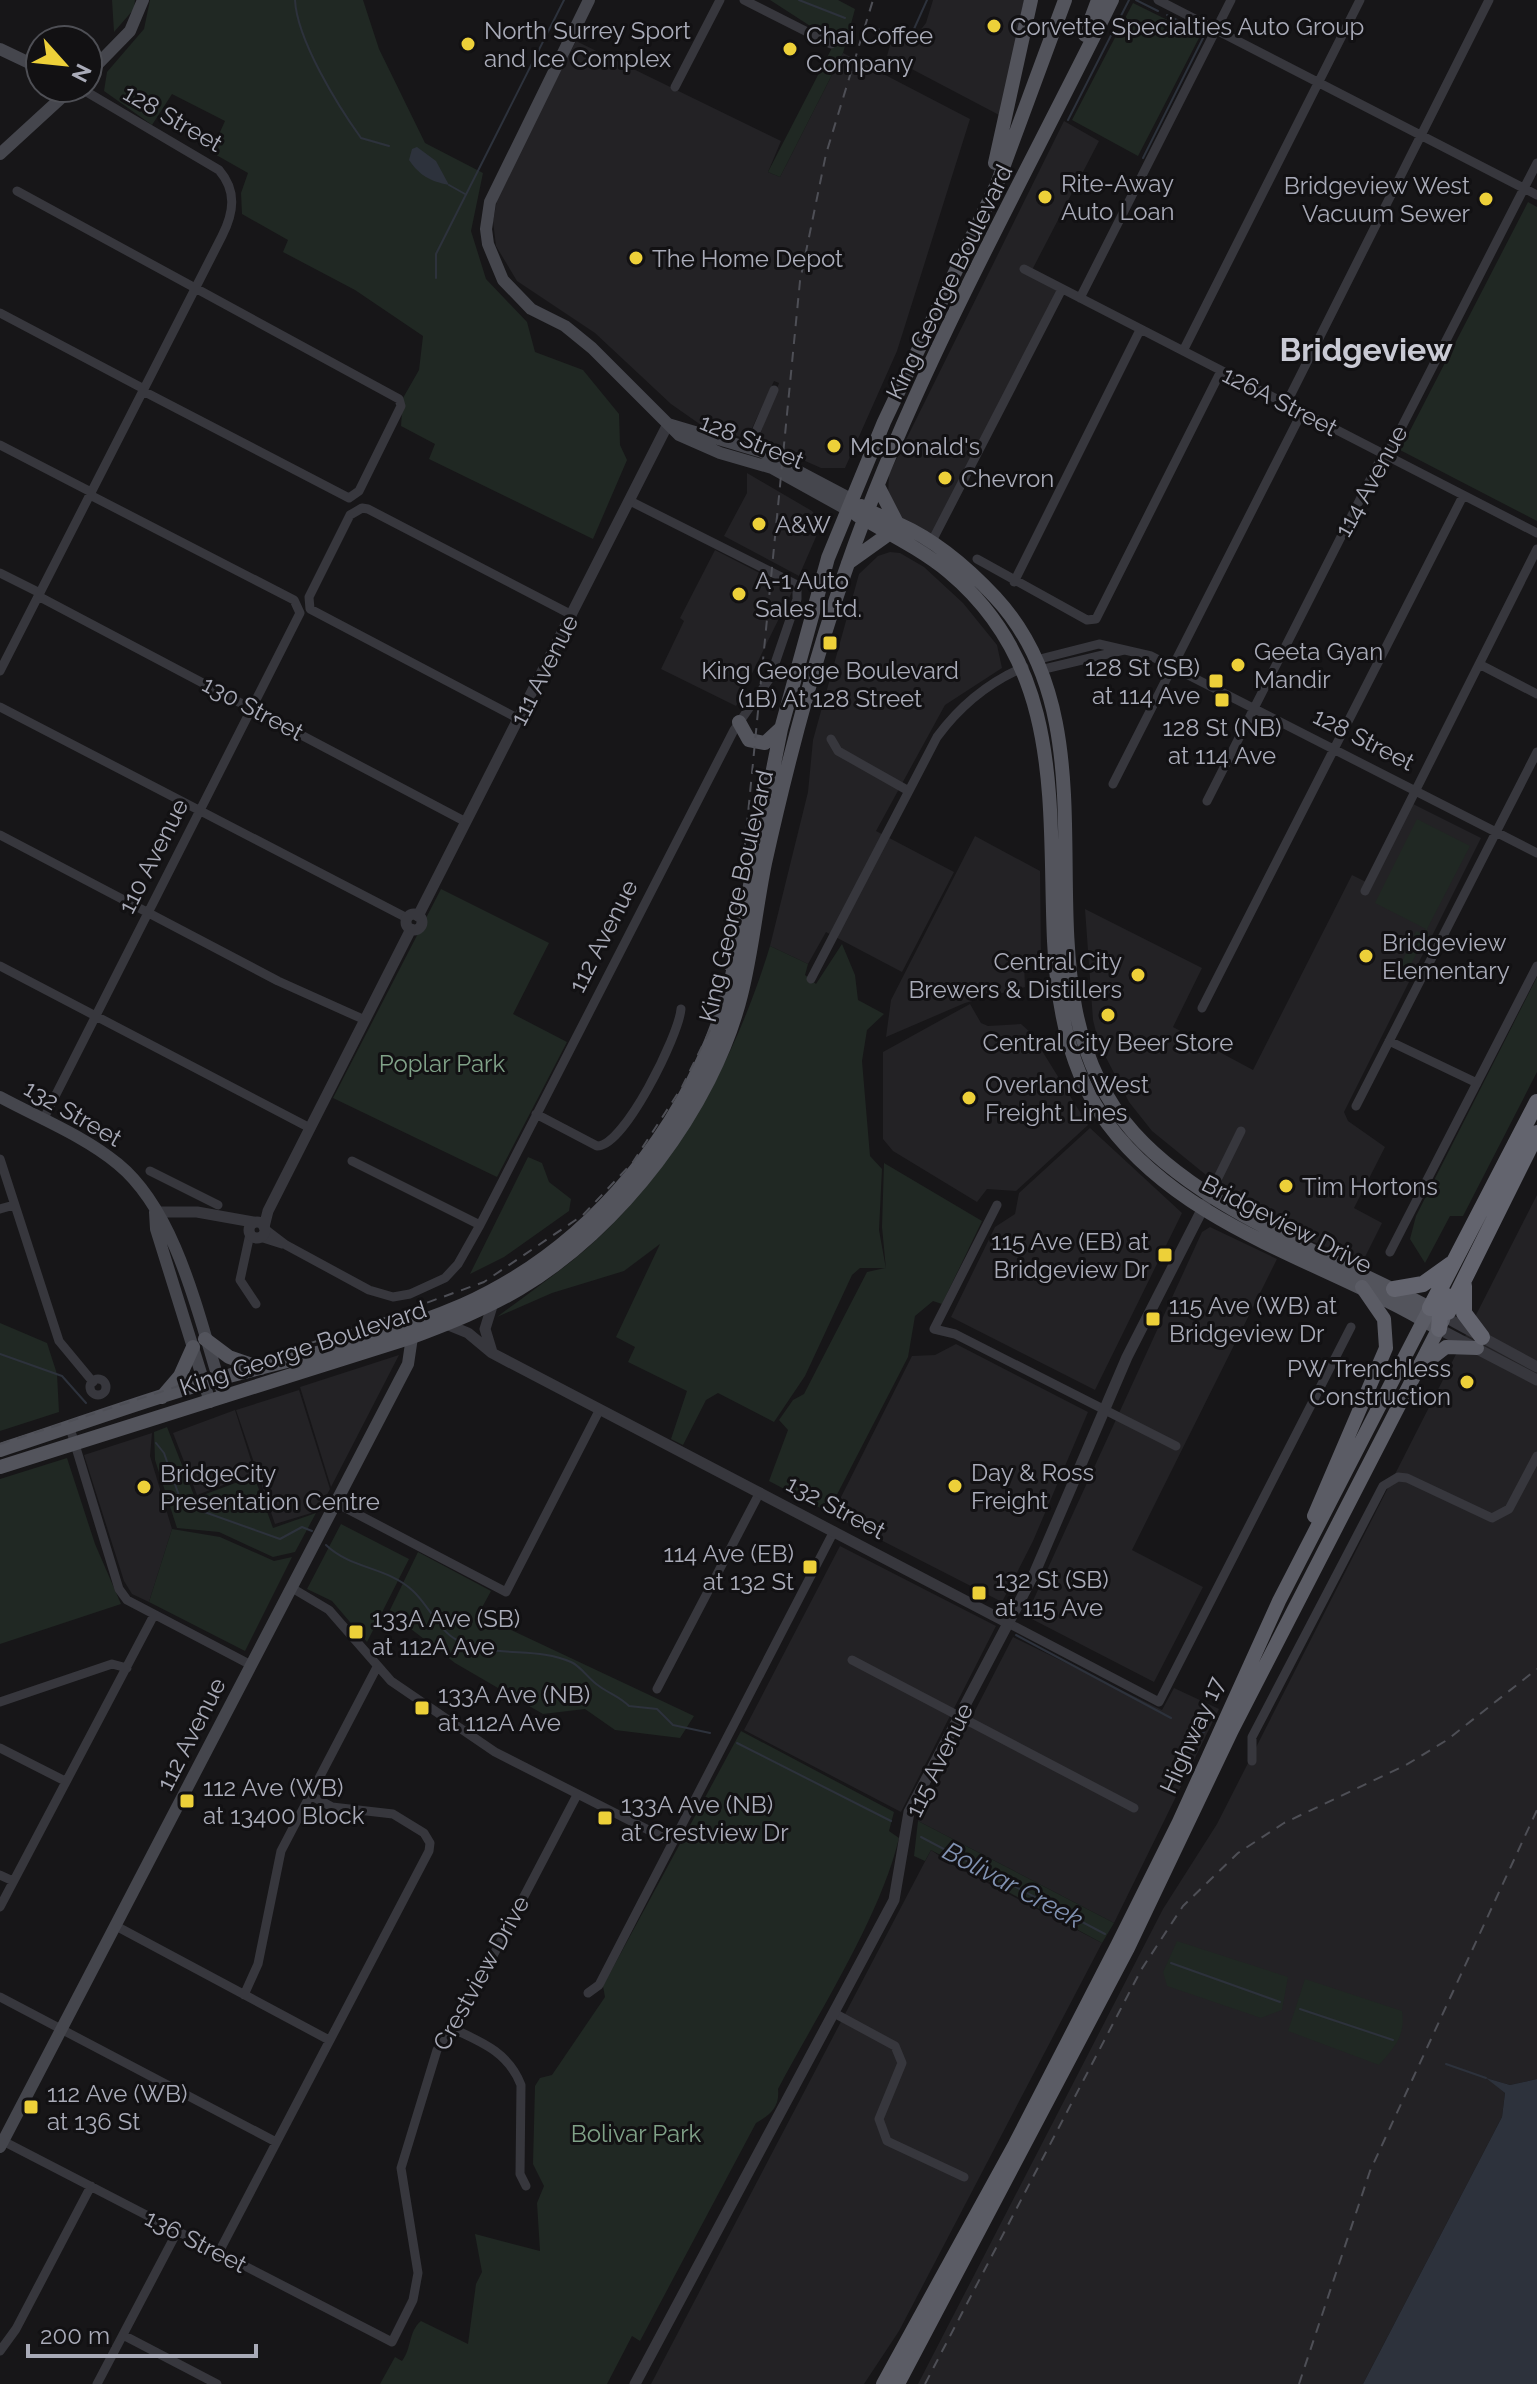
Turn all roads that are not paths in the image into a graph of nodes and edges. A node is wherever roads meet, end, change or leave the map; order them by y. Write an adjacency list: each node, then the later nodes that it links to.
1 (143, 0): 16 (main road)
2 (589, 0): 42 (main road, 128 Street)
3 (720, 0): 19 (street)
4 (744, 0): 14 (street)
5 (1031, 0): 29 (main road)
6 (1065, 0): 29 (main road, King George Boulevard)
7 (1098, 0): 28 (main road)
8 (1112, 0): 28 (main road, King George Boulevard)
9 (1158, 0): 13 (street)
10 (1231, 0): 13 (street)
11 (1360, 0): 18 (street)
12 (1489, 0): 22 (street)
13 (1215, 31): 18 (street); 33 (street)
14 (831, 44)
15 (0, 49): 17 (main road)
16 (104, 58)
17 (24, 60)
18 (1318, 84): 22 (street); 36 (street)
19 (675, 87)
20 (104, 102): 31 (street, 128 Street)
21 (55, 104): 23 (main road)
22 (1421, 136): 25 (street); 40 (street)
23 (0, 154)
24 (1537, 163): 25 (street, 114 Avenue)
25 (1524, 188): 27 (street); 45 (street, 114 Avenue)
26 (17, 191): 31 (street)
27 (1537, 195)
28 (1001, 222): 46 (main road, King George Boulevard)
29 (977, 228): 50 (main road, King George Boulevard)
30 (1024, 269): 32 (street, 126A Street)
31 (196, 288): 38 (street); 38 (street)
32 (1062, 289): 33 (street, 126A Street); 54 (street)
33 (1080, 298): 35 (street, 126A Street)
34 (0, 313): 38 (street)
35 (1140, 330): 36 (street, 126A Street); 59 (street)
36 (1183, 351): 37 (street, 126A Street)
37 (1221, 371): 40 (street, 126A Street); 59 (street)
38 (144, 390): 47 (street)
39 (774, 390): 44 (street)
40 (1286, 404): 41 (street, 126A Street)
41 (1302, 412): 45 (street, 126A Street); 64 (street)
42 (668, 424): 44 (main road, 128 Street); 49 (street, 111 Avenue); 50 (main road, 128 Street)
43 (0, 445): 47 (street)
44 (749, 448): 50 (main road, 128 Street)
45 (1385, 454): 48 (street, 126A Street); 68 (street, 114 Avenue)
46 (878, 486): 51 (main road, King George Boulevard); 52 (main road)
47 (90, 494): 60 (street); 69 (street, 110 Avenue)
48 (1463, 496): 53 (street, 126A Street); 74 (street)
49 (630, 501): 61 (street, 111 Avenue); 71 (street, 112 Avenue)
50 (848, 504): 51 (main road, 128 Street); 72 (main road, King George Boulevard)
51 (866, 514): 52 (main road, Bridgeview Drive); 57 (main road, King George Boulevard)
52 (894, 528): 54 (main road, Bridgeview Drive); 57 (main road); 63 (main road, Bridgeview Drive)
53 (1537, 533)
54 (931, 543): 63 (main road, Bridgeview Drive)
55 (1537, 549): 62 (street)
56 (977, 559): 59 (street)
57 (848, 563): 123 (main road, King George Boulevard)
58 (0, 573): 60 (street, 130 Street)
59 (1014, 582)
60 (39, 595): 65 (street); 69 (street, 130 Street)
61 (572, 615): 70 (street, 111 Avenue); 70 (street)
62 (1479, 664): 66 (street); 78 (street)
63 (1033, 666): 64 (street, 128 Street); 77 (street, 128 Street); 109 (main road, Bridgeview Drive)
64 (1174, 667): 68 (street, 128 Street); 76 (street)
65 (0, 671)
66 (1537, 694)
67 (0, 707): 80 (street)
68 (1254, 708): 74 (street, 128 Street); 79 (street, 114 Avenue)
69 (253, 709): 80 (street, 110 Avenue); 81 (street, 130 Street)
70 (519, 719): 81 (street, 111 Avenue)
71 (739, 722): 72 (main road); 100 (street, 112 Avenue)
72 (781, 729): 128 (main road, King George Boulevard)
73 (831, 739): 77 (street)
74 (1335, 748): 78 (street, 128 Street); 91 (street)
75 (1537, 752): 82 (street)
76 (1113, 784)
77 (907, 790): 90 (street, 128 Street)
78 (1416, 790): 82 (street, 128 Street); 85 (street)
79 (1207, 801)
80 (201, 810): 86 (street, 110 Avenue); 87 (street)
81 (466, 822): 87 (street, 111 Avenue)
82 (1497, 832): 84 (street, 128 Street); 95 (street)
83 (0, 835): 86 (street)
84 (1537, 853)
85 (1365, 891)
86 (148, 913): 93 (street, 110 Avenue); 94 (street)
87 (412, 921): 94 (street, 111 Avenue)
88 (0, 966): 93 (street)
89 (1537, 966): 96 (street)
90 (811, 979)
91 (1202, 1008)
92 (681, 1009): 100 (street)
93 (95, 1016): 101 (street, 110 Avenue); 102 (street)
94 (365, 1020): 102 (street, 111 Avenue)
95 (1389, 1041): 96 (street); 98 (street)
96 (1477, 1083): 118 (street)
97 (0, 1097): 101 (main road, 132 Street)
98 (1356, 1106)
99 (1533, 1109): 119 (highway, Highway 17); 125 (highway)
100 (536, 1114): 116 (street, 112 Avenue)
101 (43, 1120): 114 (main road, 132 Street)
102 (310, 1128): 117 (street, 111 Avenue)
103 (1241, 1131): 109 (street, 115 Avenue)
104 (1537, 1133): 120 (highway, Highway 17)
105 (0, 1159): 110 (street)
106 (352, 1161): 116 (street)
107 (150, 1171): 108 (street)
108 (199, 1196): 111 (street); 115 (street)
109 (1206, 1202): 121 (main road, Bridgeview Drive); 122 (main road, Bridgeview Drive); 141 (street, 115 Avenue)
110 (14, 1205): 113 (street); 136 (street)
111 (218, 1205)
112 (997, 1205): 141 (street)
113 (0, 1209)
114 (155, 1212): 115 (street); 130 (main road, 132 Street)
115 (197, 1212): 117 (street)
116 (480, 1225): 117 (street, 112 Avenue)
117 (257, 1230): 124 (street, 111 Avenue)
118 (1390, 1252)
119 (1453, 1264): 122 (highway); 125 (highway, Highway 17)
120 (1465, 1277): 125 (highway, Highway 17); 129 (highway)
121 (1362, 1287): 125 (main road, Bridgeview Drive); 152 (highway)
122 (1394, 1289): 125 (main road, Bridgeview Drive)
123 (493, 1303): 126 (main road, King George Boulevard); 131 (street)
124 (256, 1304)
125 (1435, 1317): 129 (street); 134 (highway, Highway 17); 152 (highway, Highway 17)
126 (446, 1324): 128 (main road, King George Boulevard); 131 (street, 132 Street)
127 (1351, 1327): 154 (street, 132 Street)
128 (413, 1330): 133 (main road, King George Boulevard); 139 (main road, King George Boulevard); 149 (main road, 112 Avenue)
129 (1480, 1342): 132 (street); 134 (highway); 135 (street)
130 (199, 1343): 133 (main road); 137 (main road, 132 Street); 138 (main road)
131 (492, 1353): 140 (street, 132 Street)
132 (1537, 1367)
133 (262, 1369): 137 (main road, King George Boulevard)
134 (1418, 1370): 194 (highway, Highway 17)
135 (1537, 1380)
136 (93, 1382)
137 (211, 1382): 138 (main road, King George Boulevard); 139 (main road, 132 Street)
138 (160, 1398): 142 (main road, King George Boulevard)
139 (217, 1399): 143 (main road, King George Boulevard)
140 (600, 1409): 148 (street, 132 Street); 149 (street)
141 (1103, 1409): 144 (street); 154 (street, 115 Avenue)
142 (70, 1428): 143 (street); 145 (main road, King George Boulevard)
143 (73, 1445): 147 (main road, King George Boulevard); 153 (street)
144 (1176, 1446)
145 (0, 1450)
146 (1537, 1456): 163 (street)
147 (0, 1467)
148 (760, 1492): 150 (street, 132 Street); 159 (street)
149 (336, 1503): 151 (main road, 112 Avenue)
150 (834, 1531): 154 (street, 132 Street); 168 (street)
151 (292, 1588): 156 (main road, 112 Avenue); 157 (street)
152 (1279, 1601): 193 (highway, Highway 17)
153 (154, 1615): 156 (street); 158 (street)
154 (1008, 1623): 161 (street, 115 Avenue)
155 (852, 1660): 161 (street)
156 (251, 1665): 172 (main road, 112 Avenue)
157 (377, 1667): 165 (street); 166 (street)
158 (127, 1668): 160 (street); 164 (street)
159 (657, 1689)
160 (0, 1702)
161 (960, 1715): 167 (street); 176 (street, 115 Avenue)
162 (0, 1748): 164 (street)
163 (1252, 1761)
164 (65, 1781): 170 (street)
165 (310, 1795): 174 (street); 179 (street)
166 (577, 1795): 168 (street); 177 (street, Crestview Drive)
167 (1134, 1808)
168 (672, 1842): 173 (street)
169 (0, 1875): 170 (street)
170 (13, 1881): 171 (street)
171 (0, 1907)
172 (116, 1926): 174 (street); 178 (main road, 112 Avenue)
173 (588, 1993)
174 (244, 1995): 179 (street)
175 (0, 1997): 178 (street)
176 (834, 2013): 182 (street); 192 (street, 115 Avenue)
177 (449, 2027): 184 (street); 188 (street, Crestview Drive)
178 (62, 2029): 180 (street); 181 (main road, 112 Avenue)
179 (329, 2040): 180 (street)
180 (276, 2142): 186 (street)
181 (1, 2143): 183 (street, 136 Street)
182 (964, 2177)
183 (91, 2186): 185 (street, 136 Street); 189 (street)
184 (526, 2186)
185 (177, 2232): 186 (street, 136 Street); 187 (street)
186 (220, 2250): 188 (street, 136 Street)
187 (123, 2335): 190 (street); 191 (street)
188 (392, 2342)
189 (0, 2351)
190 (97, 2384)
191 (217, 2384)
192 (635, 2384)
193 (883, 2384)
194 (898, 2384)

